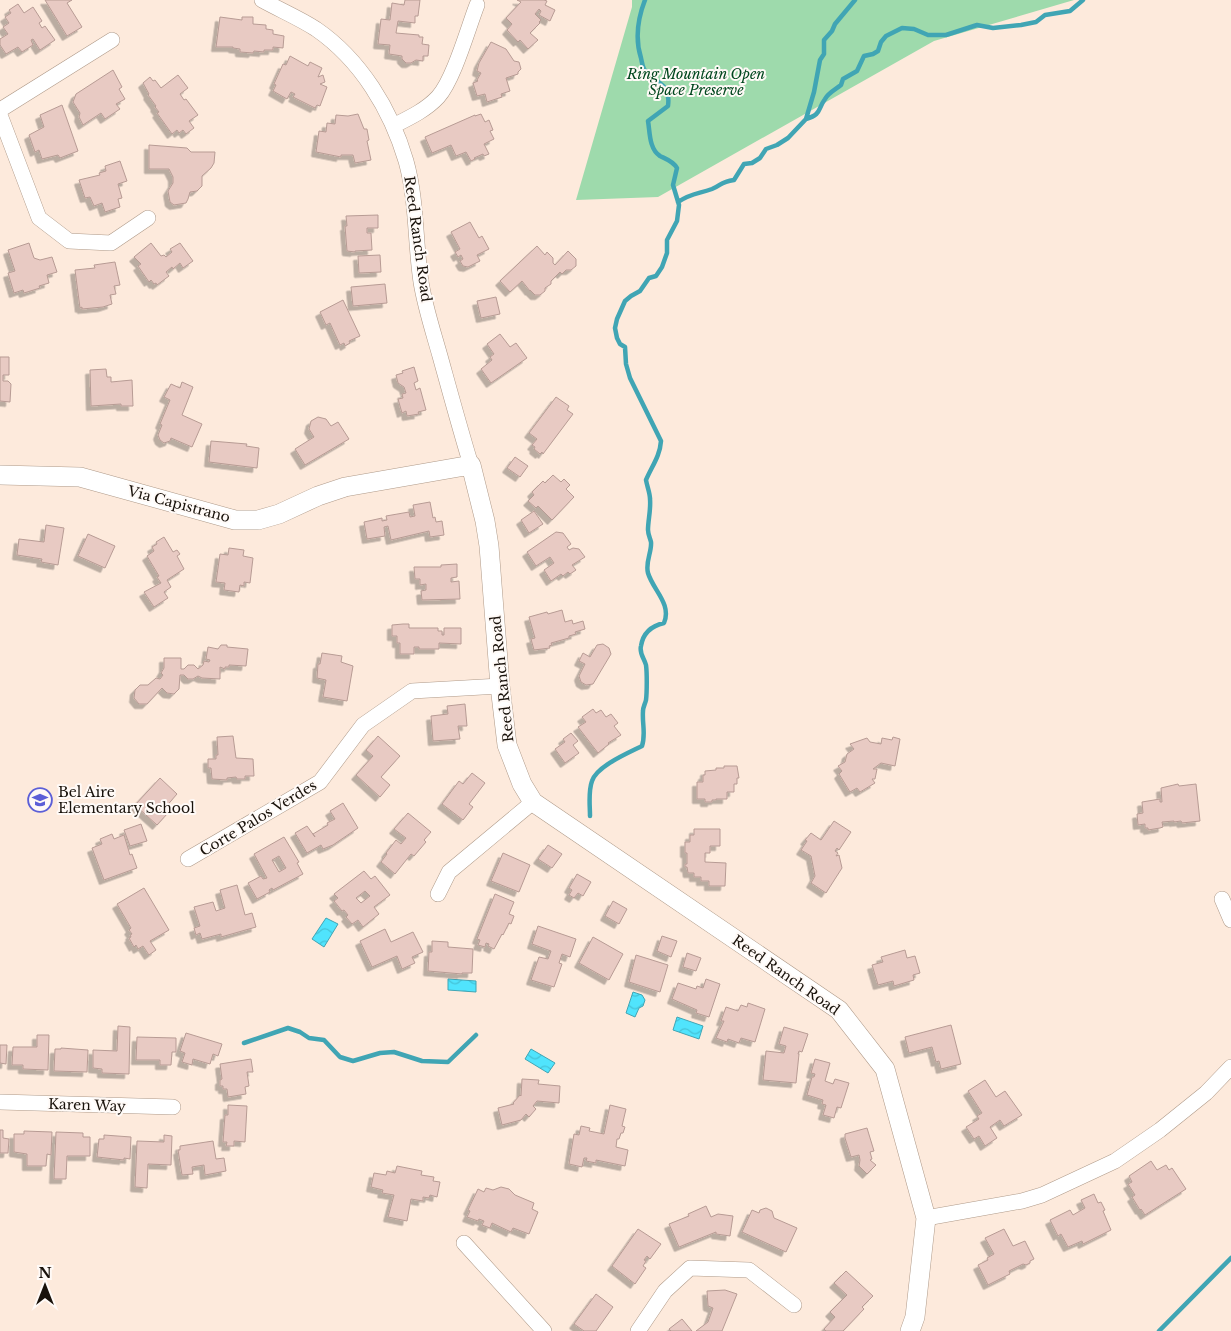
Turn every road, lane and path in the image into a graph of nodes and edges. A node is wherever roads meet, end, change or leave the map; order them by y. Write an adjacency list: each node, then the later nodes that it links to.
1 (262, 0): 6 (street, Reed Ranch Road)
2 (477, 5): 6 (street)
3 (112, 40): 4 (street)
4 (0, 110)
5 (0, 115): 7 (street)
6 (393, 126): 8 (street, Reed Ranch Road)
7 (148, 218)
8 (471, 465): 9 (street, Via Capistrano); 10 (street, Reed Ranch Road)
9 (0, 475)
10 (500, 686): 11 (street, Reed Ranch Road); 12 (street, Corte Palos Verdes)
11 (533, 802): 13 (street); 19 (street, Reed Ranch Road)
12 (188, 860)
13 (438, 894)
14 (1222, 899): 15 (street)
15 (1231, 920)
16 (1231, 1067): 19 (street)
17 (0, 1102): 18 (street, Karen Way)
18 (173, 1108)
19 (926, 1218): 24 (street, Reed Ranch Road)
20 (464, 1243): 22 (street)
21 (794, 1305): 23 (street)
22 (544, 1331)
23 (638, 1331)
24 (910, 1331)

